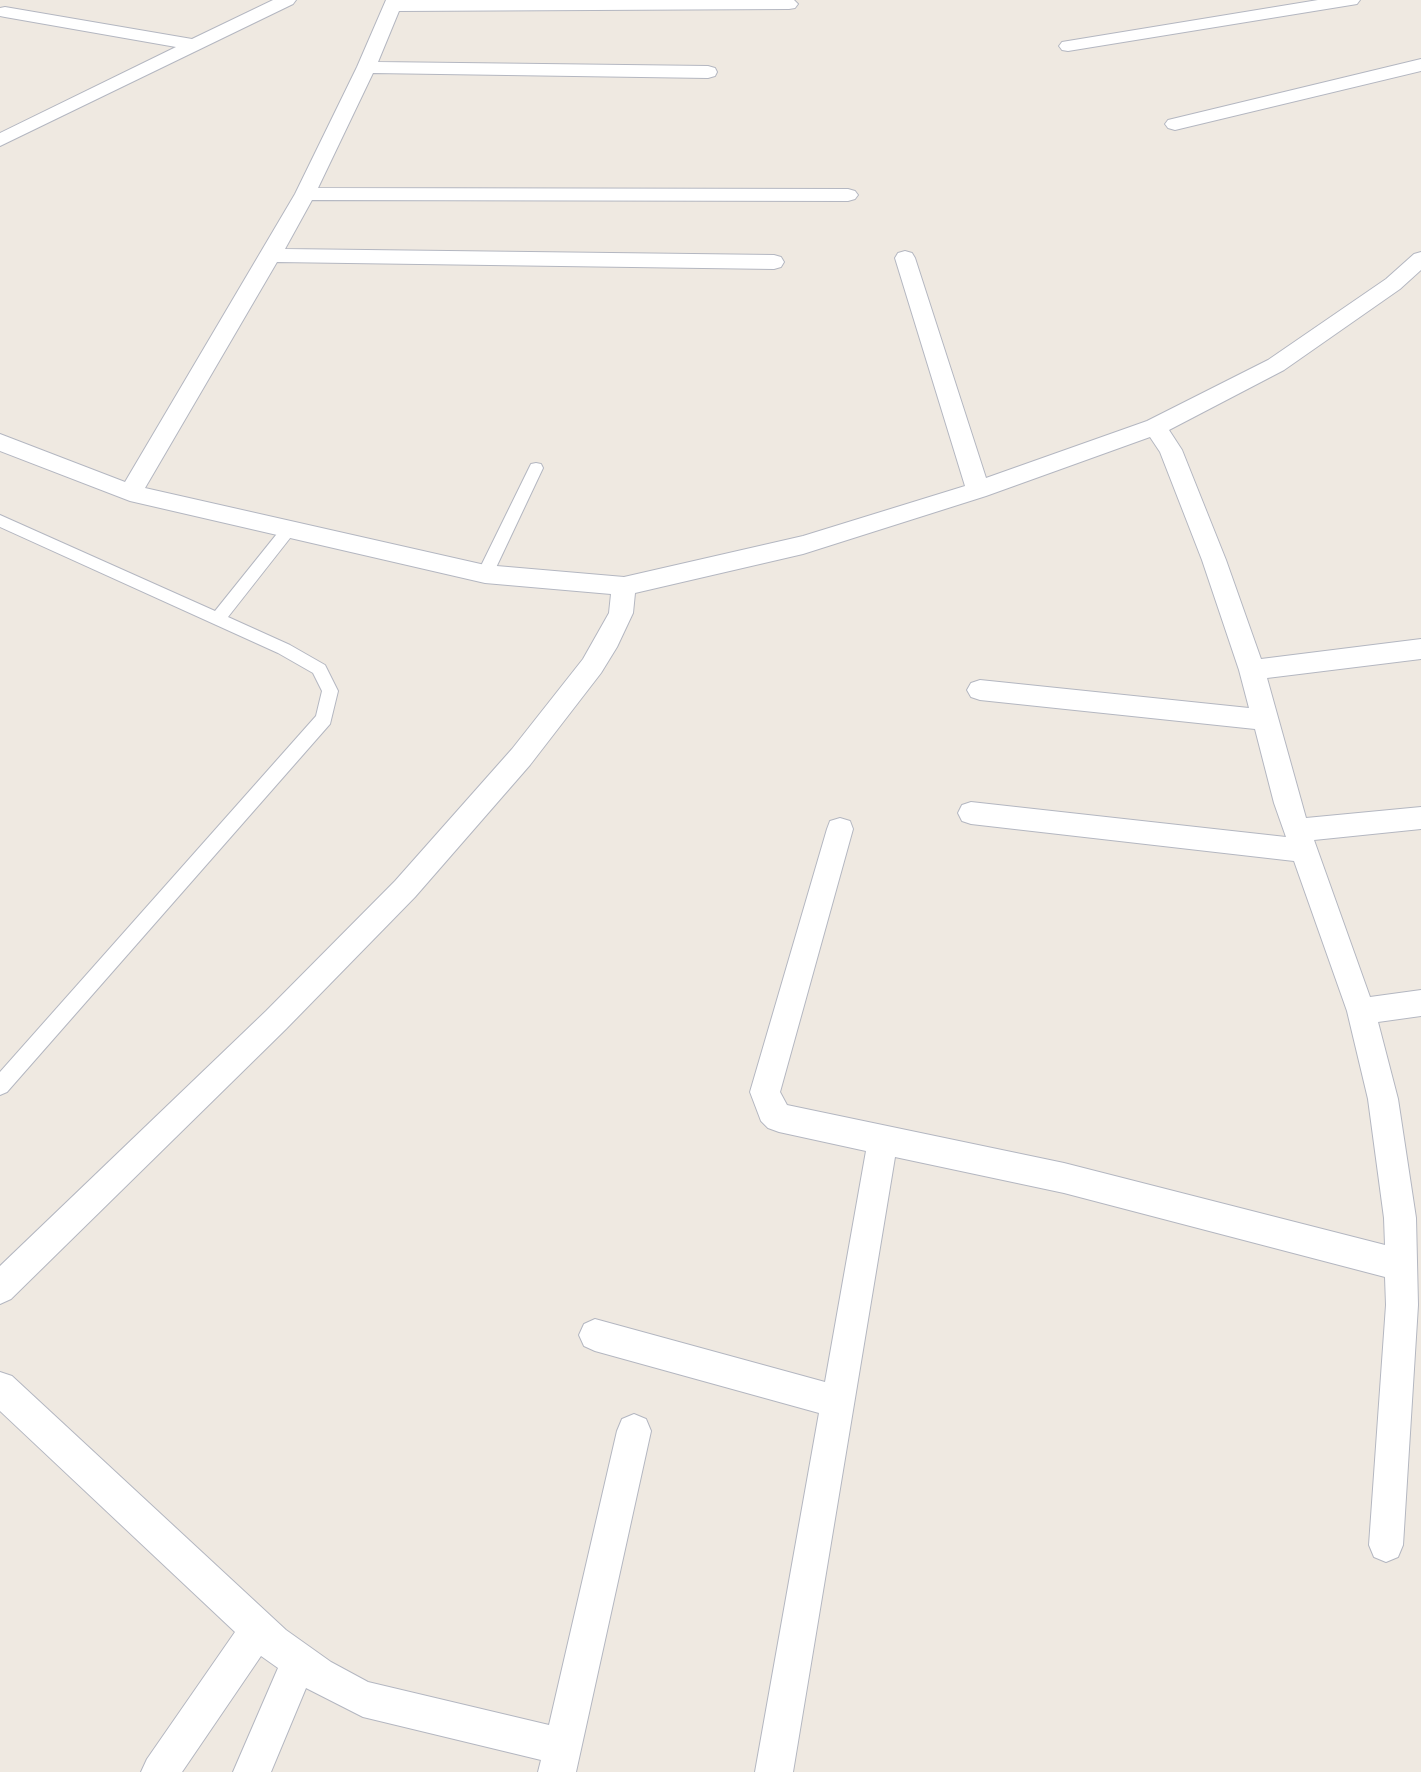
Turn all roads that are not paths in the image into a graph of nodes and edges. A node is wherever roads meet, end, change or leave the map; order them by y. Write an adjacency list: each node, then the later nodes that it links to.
1 (22, 0): 7 (street)
2 (249, 0): 4 (street)
3 (1351, 0): 9 (street)
4 (283, 2): 8 (street)
5 (393, 3): 6 (street); 11 (street)
6 (789, 4)
7 (2, 14): 8 (street)
8 (195, 45): 14 (street)
9 (1068, 46)
10 (1421, 65): 13 (street)
11 (366, 67): 12 (street); 15 (street)
12 (708, 72)
13 (1175, 124)
14 (0, 140)
15 (305, 194): 16 (street); 17 (street)
16 (848, 196)
17 (271, 255): 19 (street); 25 (street)
18 (905, 258): 24 (street)
19 (774, 262)
20 (1418, 262): 21 (street)
21 (1155, 427): 24 (street); 32 (street)
22 (0, 442): 25 (street)
23 (536, 468): 28 (lane)
24 (978, 490): 29 (street)
25 (130, 492): 27 (street)
26 (0, 521): 30 (lane)
27 (289, 529): 28 (street); 30 (lane)
28 (485, 574): 29 (street)
29 (624, 586): 44 (street)
30 (218, 620): 41 (lane)
31 (1421, 649): 32 (street)
32 (1252, 670): 34 (street)
33 (980, 690): 34 (street)
34 (1265, 720): 38 (street)
35 (971, 813): 38 (street)
36 (1421, 818): 38 (street)
37 (840, 829): 42 (street)
38 (1300, 841): 40 (street)
39 (1421, 1003): 40 (street)
40 (1361, 1011): 43 (street)
41 (0, 1086)
42 (884, 1140): 43 (street); 47 (street)
43 (1401, 1265): 49 (street)
44 (0, 1288)
45 (595, 1335): 47 (street)
46 (0, 1388): 50 (street)
47 (838, 1402): 55 (street)
48 (634, 1431): 52 (street)
49 (1386, 1545)
50 (259, 1630): 51 (street); 53 (street)
51 (299, 1662): 52 (street); 54 (street)
52 (559, 1759)
53 (160, 1772)
54 (252, 1772)
55 (774, 1772)

